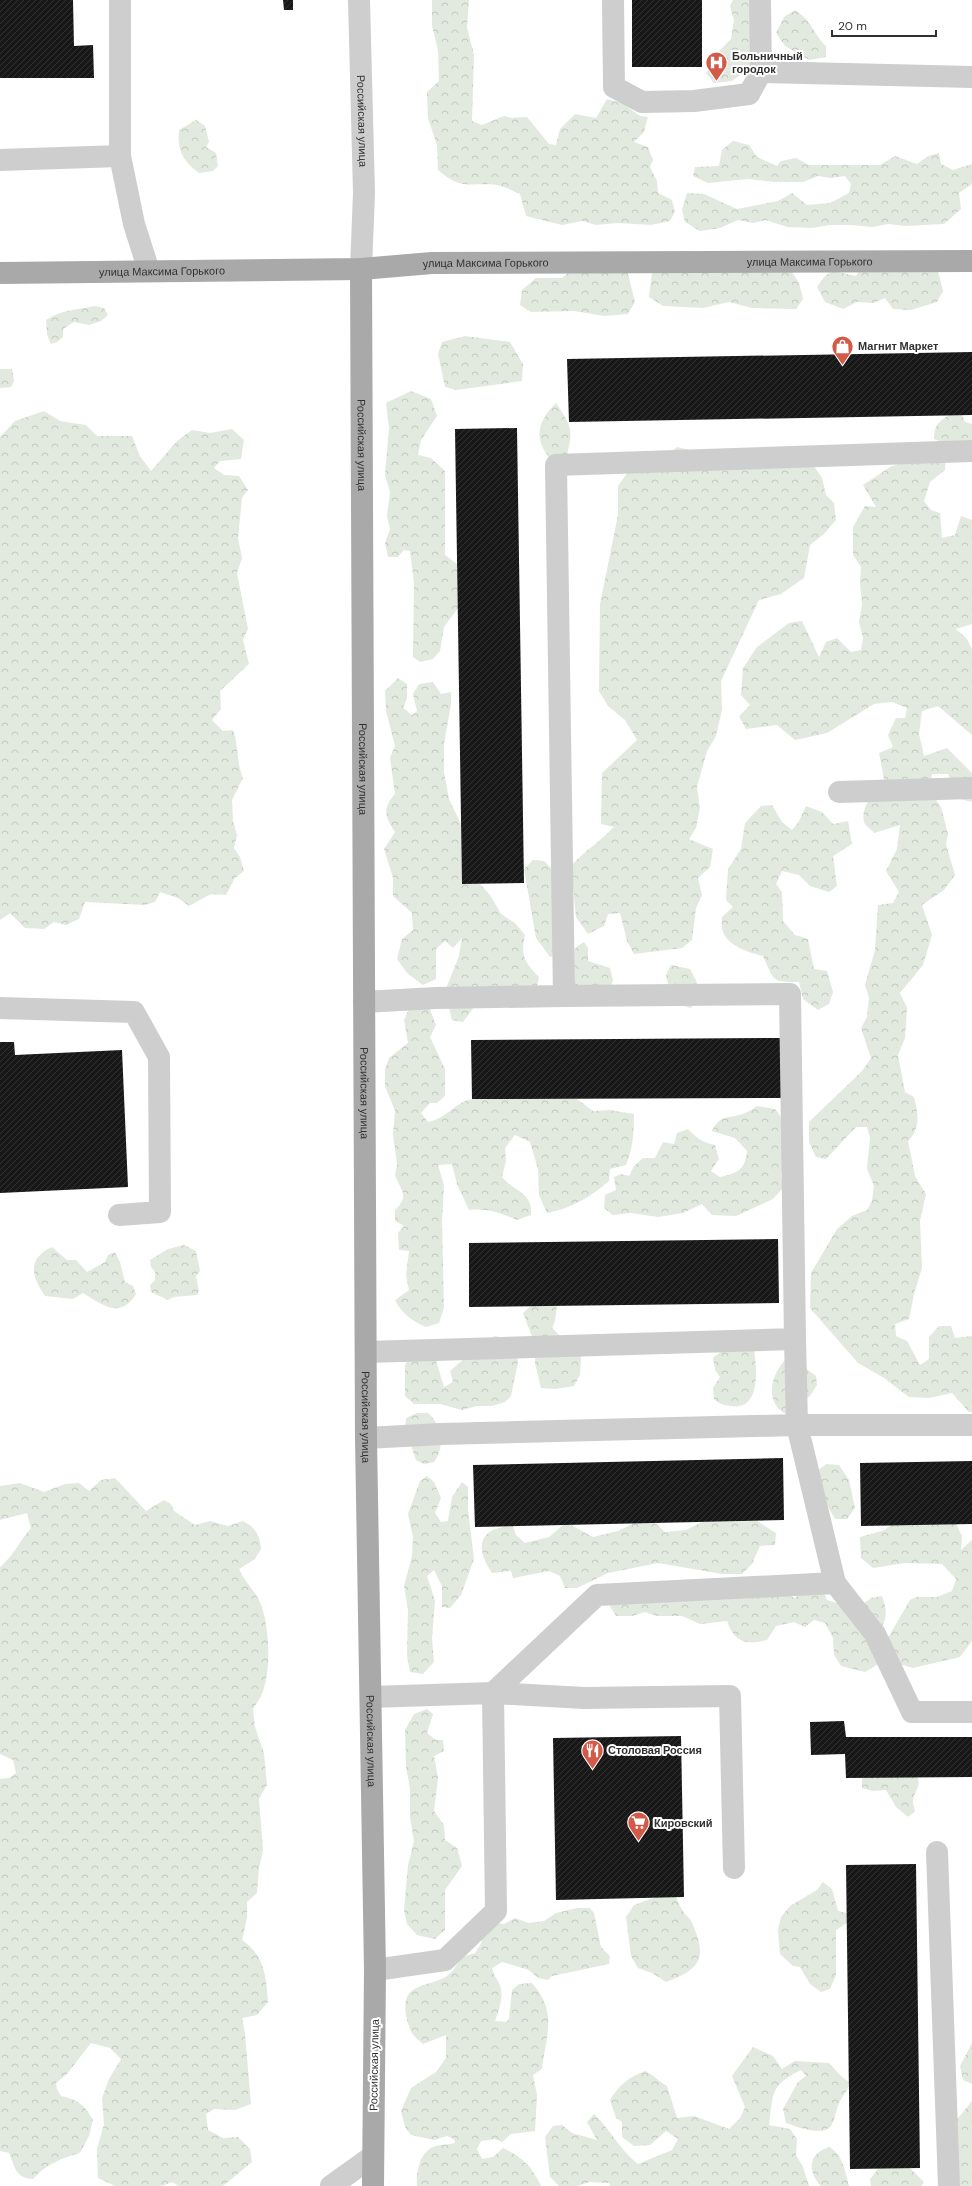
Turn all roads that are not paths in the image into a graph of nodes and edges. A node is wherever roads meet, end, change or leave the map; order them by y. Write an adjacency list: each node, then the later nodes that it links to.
1 (120, 0): 7 (street)
2 (359, 0): 10 (street, Российская улица)
3 (613, 0): 5 (street)
4 (760, 0): 5 (street)
5 (761, 72): 6 (street)
6 (972, 77)
7 (120, 156): 8 (street); 11 (street)
8 (0, 160)
9 (972, 261): 10 (main road, улица Максима Горького)
10 (361, 269): 11 (main road, улица Максима Горького); 17 (main road, Российская улица)
11 (150, 271): 12 (main road, улица Максима Горького)
12 (0, 273)
13 (972, 451): 16 (street)
14 (972, 788): 15 (street)
15 (839, 792)
16 (564, 996): 17 (street); 20 (street)
17 (364, 1002): 21 (main road, Российская улица)
18 (0, 1008): 19 (street)
19 (119, 1215)
20 (796, 1339): 21 (street); 22 (street)
21 (366, 1352): 24 (main road, Российская улица)
22 (797, 1425): 23 (street); 24 (street); 25 (street)
23 (972, 1425)
24 (366, 1438): 27 (main road, Российская улица)
25 (835, 1583): 26 (street); 28 (street)
26 (493, 1693): 27 (street); 30 (street); 31 (street)
27 (371, 1697): 31 (main road, Российская улица)
28 (972, 1712)
29 (937, 1852): 35 (street)
30 (734, 1868)
31 (374, 1970): 32 (main road, Российская улица)
32 (373, 2156): 33 (street); 34 (main road, Российская улица)
33 (331, 2186)
34 (373, 2186)
35 (949, 2186)

